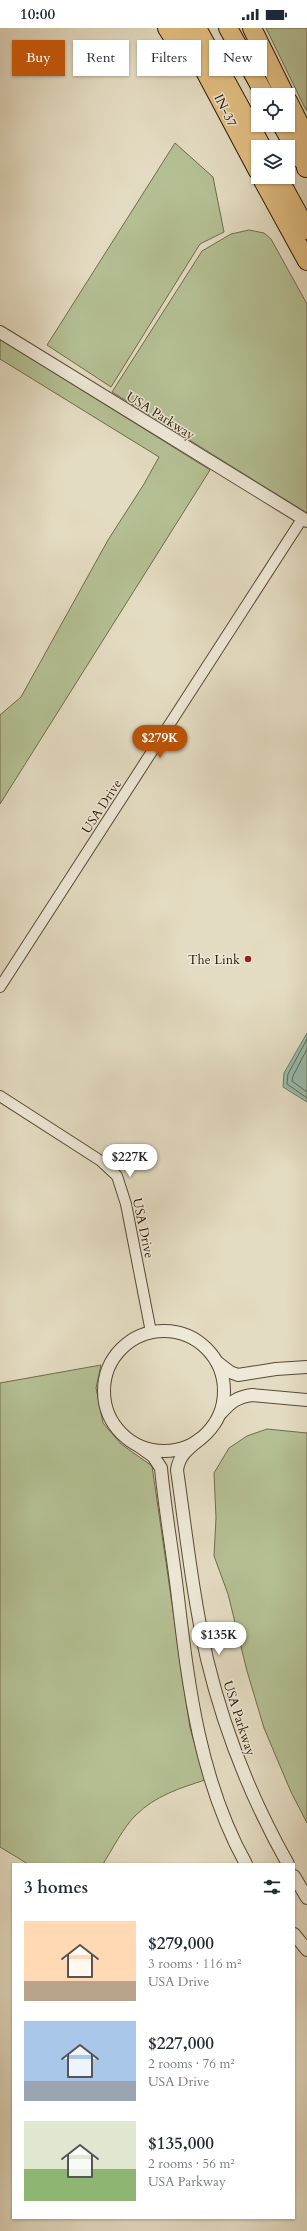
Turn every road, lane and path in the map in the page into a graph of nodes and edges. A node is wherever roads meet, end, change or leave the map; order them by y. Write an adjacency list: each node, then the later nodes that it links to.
1 (167, 28): 11 (highway)
2 (182, 28): 12 (highway, IN-37)
3 (197, 28): 10 (highway)
4 (228, 28): 6 (highway)
5 (252, 28): 7 (highway)
6 (261, 88)
7 (282, 88)
8 (295, 115): 13 (highway)
9 (286, 132): 13 (highway)
10 (251, 144)
11 (251, 145)
12 (251, 145)
13 (306, 169)
14 (265, 184): 17 (highway)
15 (282, 184): 16 (highway)
16 (307, 230)
17 (307, 261)
18 (0, 332): 19 (street, USA Parkway)
19 (305, 520): 20 (street, USA Drive)
20 (0, 987)
21 (0, 1096): 22 (street, USA Drive)
22 (151, 1332): 23 (street, USA Parkway); 28 (street, USA Parkway)
23 (216, 1361): 24 (street, USA Parkway); 26 (street, USA Parkway)
24 (307, 1367)
25 (307, 1400): 26 (street, USA Parkway)
26 (218, 1417): 27 (street, USA Parkway)
27 (200, 1439): 28 (street, USA Parkway); 30 (street, USA Parkway)
28 (139, 1446): 29 (street, USA Parkway)
29 (246, 1863)
30 (287, 1863)
31 (295, 1878): 32 (street)
32 (307, 1898)
33 (295, 1935): 34 (street)
34 (307, 1950)

